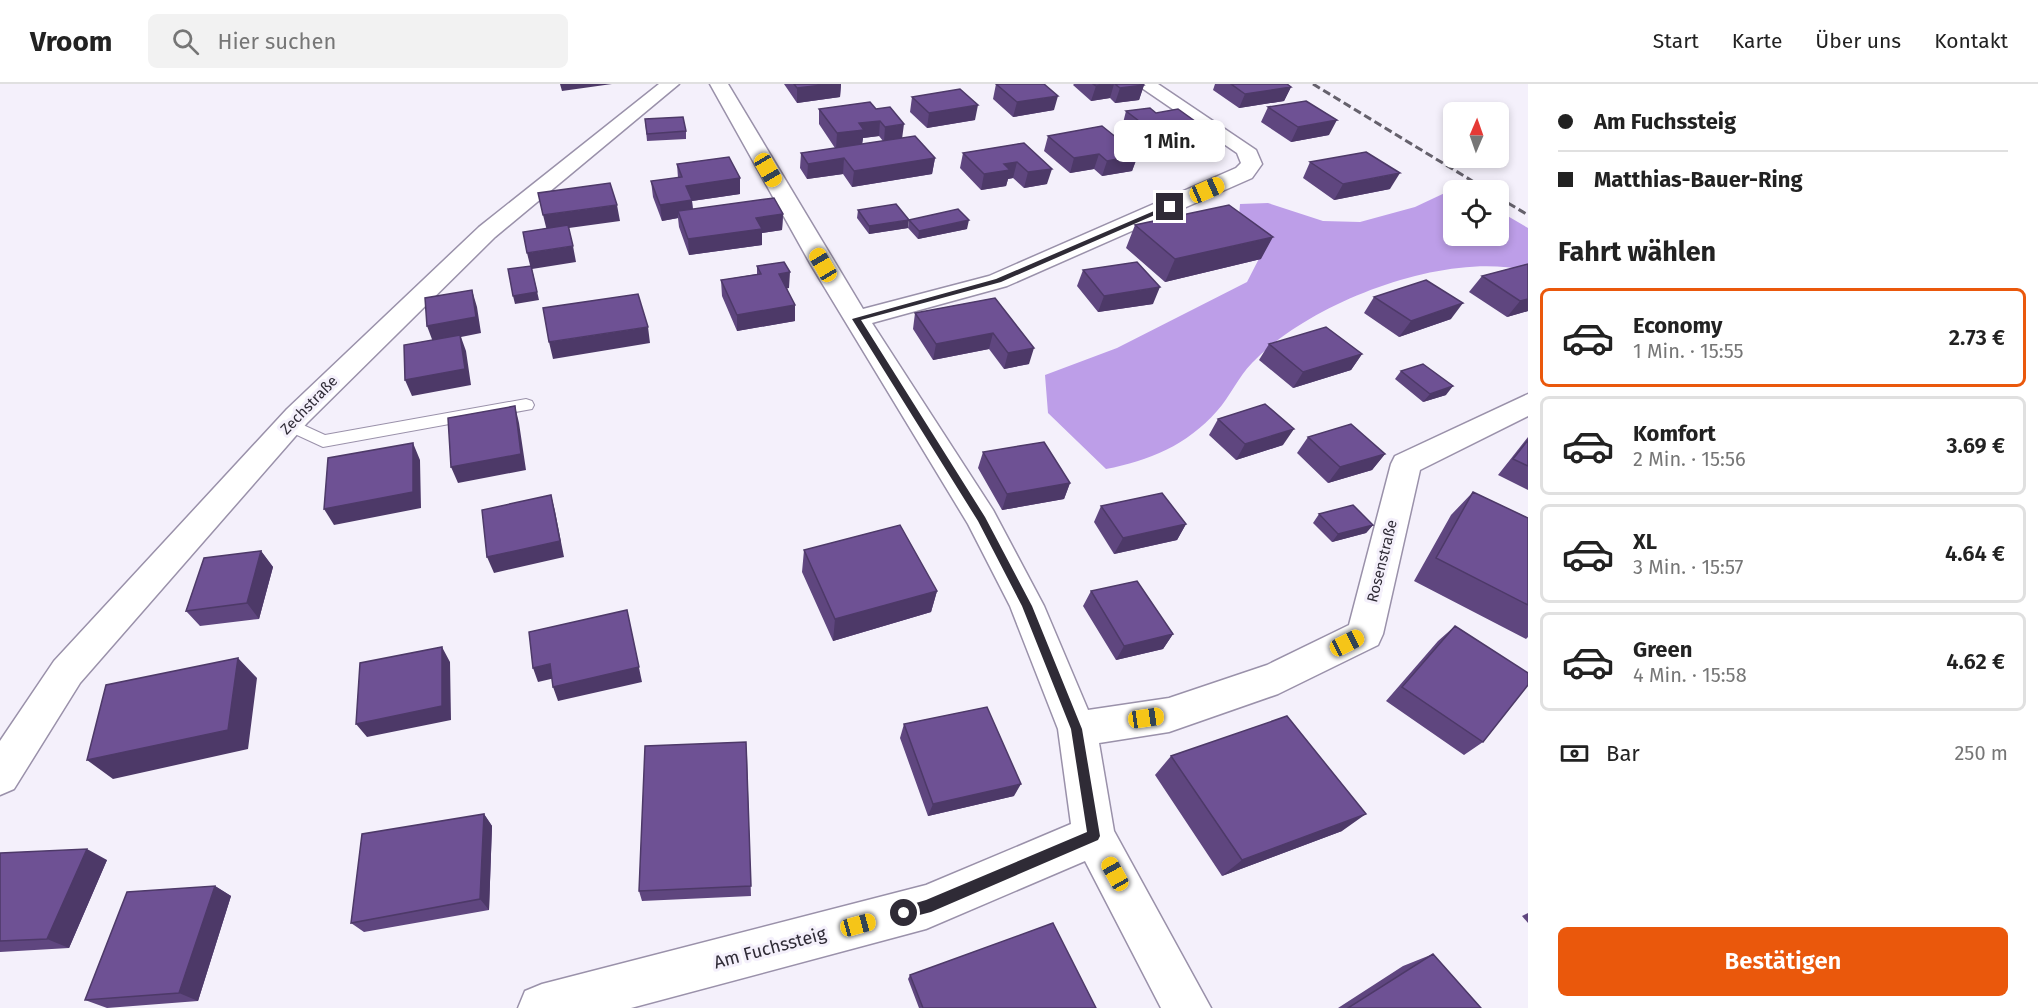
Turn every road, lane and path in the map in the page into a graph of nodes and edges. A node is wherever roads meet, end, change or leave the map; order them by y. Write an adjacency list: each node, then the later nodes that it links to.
1 (670, 84): 7 (street, Zechstraße)
2 (1145, 84): 4 (street)
3 (722, 85): 4 (street)
4 (856, 319): 8 (street)
5 (1528, 404): 8 (street, Rosenstraße)
6 (526, 405): 7 (lane)
7 (290, 425): 9 (street, Zechstraße)
8 (1077, 729): 10 (street)
9 (0, 776)
10 (1094, 836): 11 (street, Am Fuchssteig); 12 (street)
11 (542, 1008)
12 (1187, 1008)

